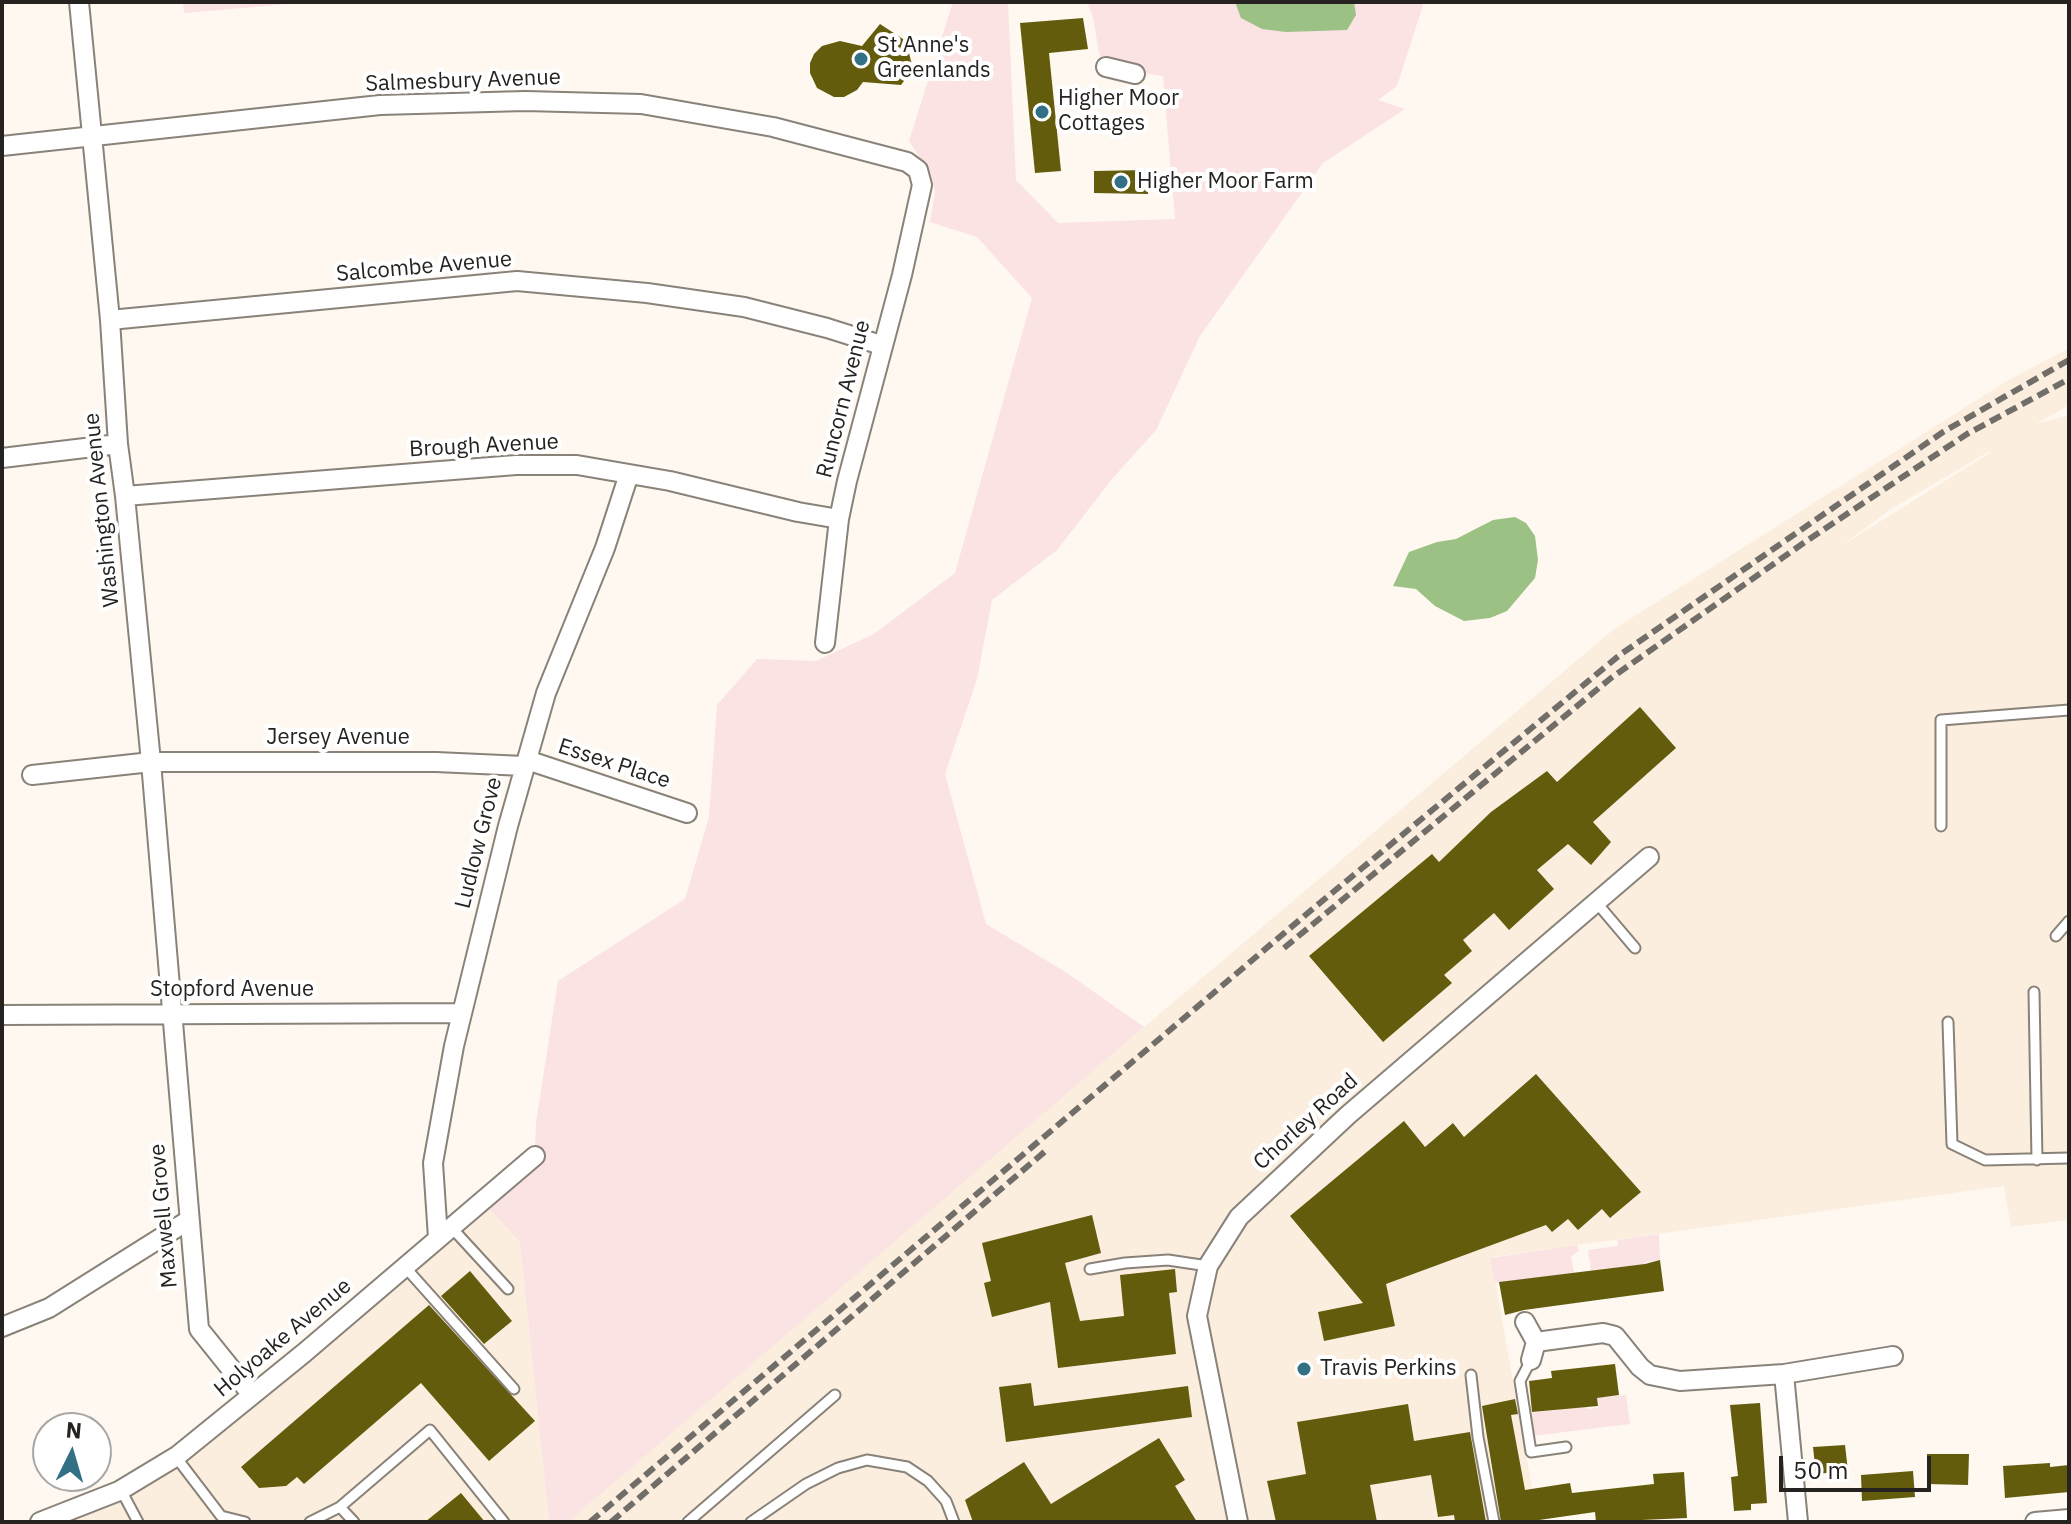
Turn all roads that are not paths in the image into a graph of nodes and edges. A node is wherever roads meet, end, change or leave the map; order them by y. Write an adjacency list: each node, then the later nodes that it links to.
1 (79, 2): 4 (street, Washington Avenue)
2 (1106, 67): 3 (street)
3 (1135, 74)
4 (90, 138): 5 (street, Salmesbury Avenue); 6 (street, Salmesbury Avenue); 7 (street, Washington Avenue)
5 (2, 146)
6 (918, 170): 8 (street, Runcorn Avenue)
7 (110, 320): 8 (street, Salcombe Avenue); 9 (street, Washington Avenue)
8 (881, 345): 13 (street, Runcorn Avenue)
9 (118, 444): 10 (street); 12 (street, Washington Avenue)
10 (2, 458)
11 (629, 474): 12 (street, Brough Avenue); 13 (street, Brough Avenue); 17 (street, Ludlow Grove)
12 (125, 496): 16 (street, Washington Avenue)
13 (839, 519): 14 (street, Runcorn Avenue)
14 (825, 643)
15 (2069, 710): 20 (lane)
16 (151, 762): 17 (street, Jersey Avenue); 18 (street, Jersey Avenue); 28 (street, Washington Avenue)
17 (525, 763): 19 (street, Essex Place); 27 (street, Ludlow Grove)
18 (32, 775)
19 (687, 812)
20 (1941, 826)
21 (1649, 857): 22 (street, Chorley Road)
22 (1596, 902): 25 (lane); 36 (street, Chorley Road)
23 (2069, 921): 24 (lane)
24 (2056, 936)
25 (1635, 948)
26 (2034, 992): 33 (lane)
27 (462, 1013): 28 (street, Stopford Avenue); 35 (street, Ludlow Grove)
28 (172, 1014): 29 (street, Stopford Avenue); 34 (street, Maxwell Grove)
29 (2, 1015)
30 (1948, 1022): 33 (lane)
31 (535, 1156): 35 (street, Holyoake Avenue)
32 (2069, 1158): 33 (lane)
33 (2037, 1160)
34 (189, 1220): 41 (street); 48 (street, Maxwell Grove)
35 (445, 1232): 37 (street, Holyoake Avenue); 39 (lane)
36 (1208, 1266): 38 (lane); 65 (street, Chorley Road)
37 (405, 1267): 47 (lane); 48 (street, Holyoake Avenue)
38 (1090, 1269)
39 (508, 1289)
40 (1525, 1322): 42 (street)
41 (2, 1327)
42 (1536, 1342): 44 (street); 45 (street)
43 (1893, 1356): 45 (street)
44 (1531, 1360): 50 (lane)
45 (1784, 1374): 67 (street)
46 (1471, 1375): 66 (lane)
47 (514, 1389)
48 (252, 1395): 51 (street, Holyoake Avenue)
49 (835, 1395): 62 (lane)
50 (1566, 1447)
51 (176, 1457): 52 (street, Holyoake Avenue); 54 (lane)
52 (121, 1490): 56 (street, Holyoake Avenue); 57 (lane)
53 (340, 1507): 59 (lane); 60 (lane); 61 (lane)
54 (219, 1519): 58 (lane)
55 (2069, 1519): 68 (street)
56 (40, 1522)
57 (138, 1522)
58 (245, 1522)
59 (310, 1522)
60 (354, 1522)
61 (504, 1522)
62 (688, 1522)
63 (751, 1522): 64 (lane)
64 (954, 1522)
65 (1238, 1522)
66 (1494, 1522)
67 (1798, 1522)
68 (2035, 1522)

